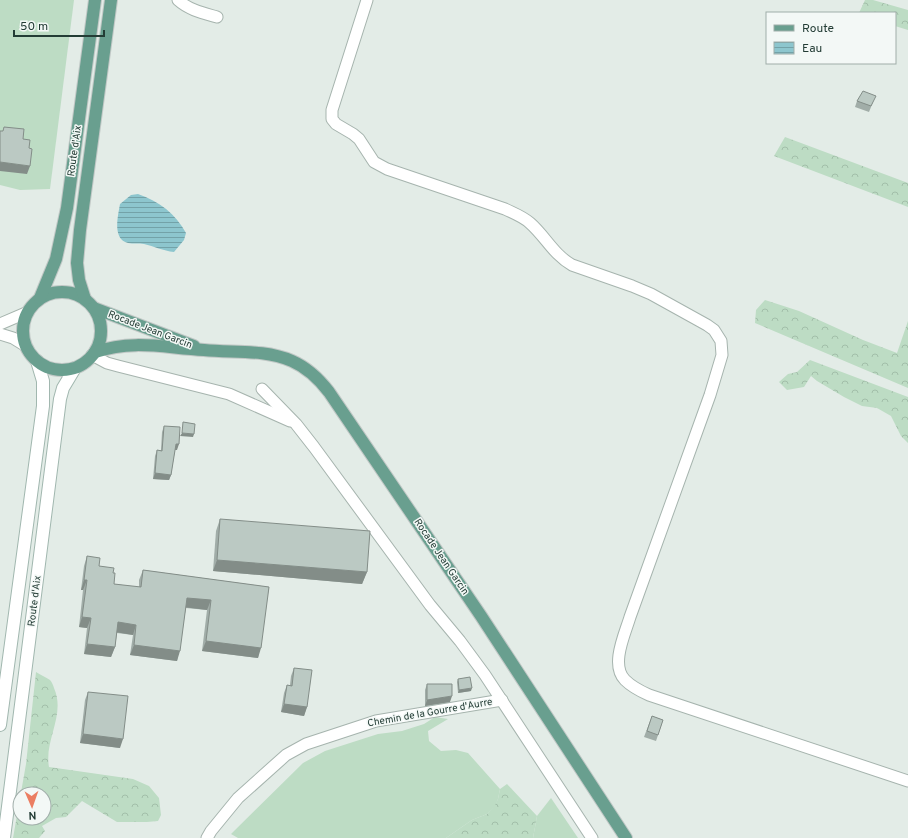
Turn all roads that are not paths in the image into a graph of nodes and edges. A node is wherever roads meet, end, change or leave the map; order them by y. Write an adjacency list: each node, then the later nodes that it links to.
1 (95, 0): 6 (main road, Route d'Aix)
2 (111, 0): 7 (main road, Route d'Aix)
3 (178, 0): 5 (street)
4 (367, 0): 21 (street)
5 (217, 17)
6 (40, 298): 7 (main road); 9 (main road)
7 (85, 299): 8 (main road)
8 (94, 308): 13 (main road, Rocade Jean Garcin); 14 (main road)
9 (28, 312): 10 (street); 12 (main road)
10 (0, 324)
11 (0, 334): 12 (street)
12 (26, 346): 15 (main road)
13 (206, 351): 14 (main road, Rocade Jean Garcin); 25 (main road, Rocade Jean Garcin)
14 (93, 354): 16 (main road); 18 (street)
15 (37, 360): 16 (main road); 20 (main road, Route d'Aix)
16 (75, 368): 22 (main road, Route d'Aix)
17 (262, 390): 18 (street)
18 (296, 424): 19 (street)
19 (502, 700): 23 (street, Chemin de la Gourre d'Aurre); 24 (street)
20 (0, 724)
21 (908, 781)
22 (4, 838)
23 (207, 838)
24 (592, 838)
25 (626, 838)

